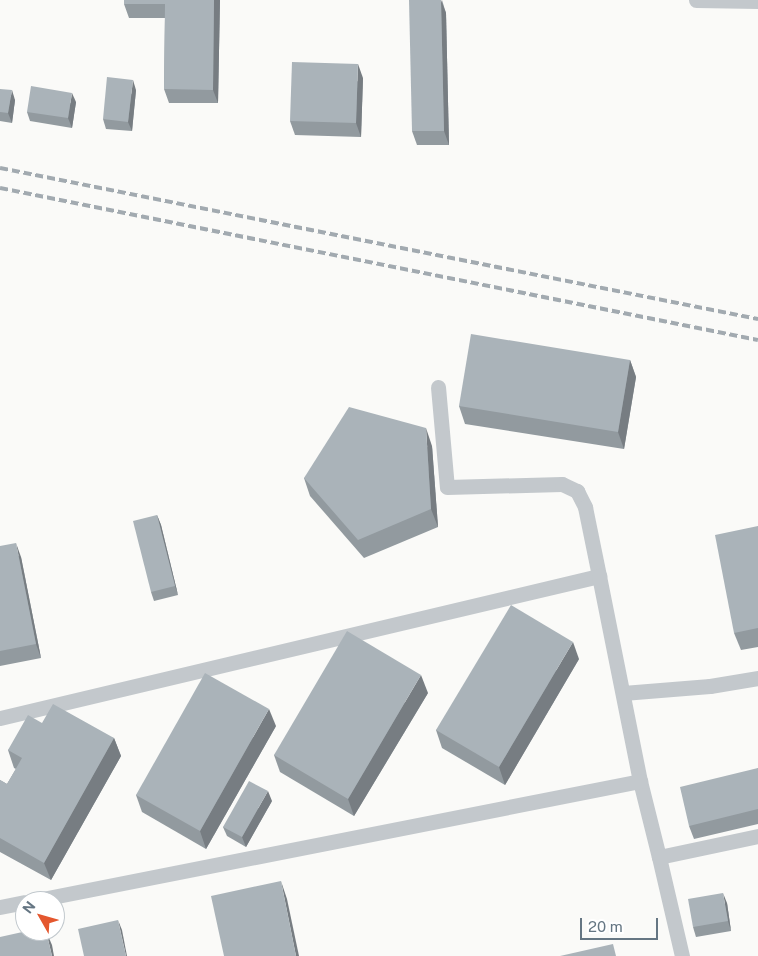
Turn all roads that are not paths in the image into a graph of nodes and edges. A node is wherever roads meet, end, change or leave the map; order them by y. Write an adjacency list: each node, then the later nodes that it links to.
1 (696, 0): 2 (lane)
2 (758, 1)
3 (438, 387): 4 (lane)
4 (599, 576): 6 (lane); 7 (lane)
5 (758, 678): 6 (lane)
6 (623, 693): 8 (lane)
7 (0, 718)
8 (640, 781): 10 (lane); 11 (lane)
9 (758, 836): 10 (lane)
10 (659, 857): 14 (lane)
11 (65, 894)
12 (15, 904): 13 (lane)
13 (0, 907)
14 (682, 956)

